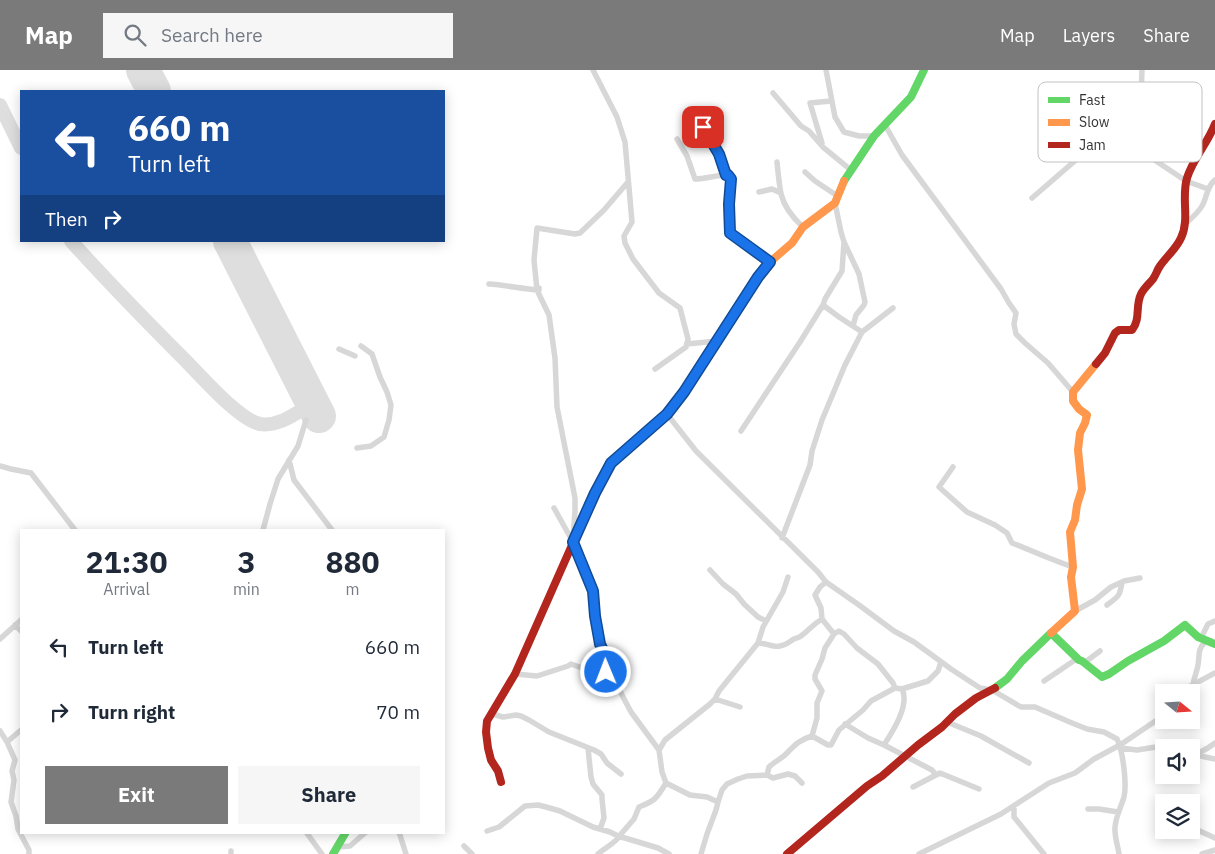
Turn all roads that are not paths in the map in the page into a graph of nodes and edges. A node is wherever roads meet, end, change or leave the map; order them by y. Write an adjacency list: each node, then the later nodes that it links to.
1 (593, 70): 22 (street)
2 (826, 70): 5 (street)
3 (924, 70): 8 (street)
4 (773, 93): 11 (street)
5 (832, 101): 9 (street); 11 (street)
6 (693, 113): 19 (street)
7 (1215, 124): 12 (street)
8 (885, 125): 9 (street); 46 (street)
9 (874, 136): 17 (street)
10 (677, 139): 19 (street)
11 (822, 146): 17 (street)
12 (1202, 147)
13 (776, 162): 25 (street)
14 (1074, 162): 26 (street)
15 (1158, 162): 21 (street)
16 (1193, 162): 21 (street)
17 (851, 170): 27 (street)
18 (805, 172): 27 (street)
19 (726, 175): 32 (street)
20 (1215, 180): 23 (street)
21 (1186, 181): 23 (street); 28 (street)
22 (628, 182): 33 (street); 41 (street)
23 (1208, 189): 28 (street)
24 (759, 192): 25 (street)
25 (781, 194): 29 (street)
26 (1032, 198)
27 (835, 203): 29 (street); 31 (street)
28 (1185, 224): 46 (street)
29 (803, 227): 32 (street)
30 (536, 232): 35 (street)
31 (844, 242): 36 (street); 38 (street)
32 (770, 262): 40 (street)
33 (536, 276): 35 (street); 59 (street)
34 (488, 284): 35 (street)
35 (539, 290)
36 (823, 305): 38 (street); 49 (street)
37 (893, 308): 39 (street)
38 (853, 326): 39 (street)
39 (862, 332): 58 (street)
40 (717, 341): 41 (street); 47 (street)
41 (687, 344): 45 (street)
42 (361, 346): 50 (street)
43 (339, 349): 44 (street)
44 (355, 356)
45 (655, 369)
46 (1074, 392): 60 (street)
47 (667, 414): 58 (street); 59 (street)
48 (306, 420): 51 (street)
49 (740, 431)
50 (357, 448)
51 (289, 460): 56 (street); 57 (street)
52 (0, 466): 55 (street)
53 (953, 467): 60 (street)
54 (554, 508): 59 (street)
55 (73, 529)
56 (263, 529)
57 (331, 529)
58 (782, 538): 64 (street)
59 (573, 542): 83 (street); 85 (street)
60 (1073, 567): 67 (street)
61 (710, 570): 71 (street)
62 (788, 577): 71 (street)
63 (1140, 578): 65 (street)
64 (826, 582): 68 (street); 81 (street)
65 (1122, 582): 66 (street); 67 (street)
66 (1107, 604)
67 (1075, 611): 74 (street)
68 (822, 619): 75 (street); 78 (street)
69 (1215, 620): 77 (street)
70 (20, 621): 72 (street)
71 (766, 621): 78 (street)
72 (15, 625): 73 (street); 76 (street)
73 (20, 630)
74 (1051, 633): 82 (street); 91 (street)
75 (834, 634): 89 (street); 100 (street)
76 (0, 640)
77 (1205, 642): 79 (street); 82 (street); 87 (street)
78 (758, 643): 92 (street)
79 (1215, 644)
80 (1100, 651): 82 (street)
81 (941, 662): 90 (street); 91 (street)
82 (1081, 662): 86 (street)
83 (613, 672): 85 (street); 107 (street)
84 (1215, 673): 88 (street)
85 (515, 674): 94 (street)
86 (1044, 681)
87 (1192, 684)
88 (1194, 684)
89 (895, 688): 90 (street); 97 (street)
90 (902, 689): 103 (street)
91 (992, 690): 96 (street); 104 (street)
92 (715, 699): 93 (street); 107 (street)
93 (740, 707)
94 (492, 714): 105 (street); 117 (street)
95 (1155, 721): 104 (street)
96 (947, 722): 109 (street); 113 (street)
97 (845, 724): 100 (street); 103 (street)
98 (0, 731): 101 (street)
99 (20, 731): 101 (street)
100 (812, 736): 115 (street)
101 (7, 742): 111 (street)
102 (1215, 743): 108 (street)
103 (884, 745): 109 (street)
104 (1120, 746): 106 (street); 123 (street); 125 (street)
105 (588, 748): 114 (street); 126 (street)
106 (1155, 748)
107 (659, 750): 118 (street)
108 (1200, 752)
109 (905, 756): 116 (street); 148 (street)
110 (1200, 756): 112 (street)
111 (18, 758): 129 (street)
112 (1215, 759)
113 (1029, 763)
114 (621, 774)
115 (767, 775): 119 (street); 122 (street)
116 (936, 775): 120 (street); 121 (street)
117 (501, 782)
118 (666, 783): 122 (street); 135 (street)
119 (802, 783)
120 (913, 788)
121 (979, 789)
122 (718, 802): 147 (street)
123 (1014, 806): 149 (street); 150 (street)
124 (1088, 809): 125 (street)
125 (1118, 812): 151 (street)
126 (600, 829): 127 (street); 135 (street)
127 (487, 831)
128 (1200, 831): 136 (street)
129 (20, 833)
130 (21, 834): 140 (street)
131 (307, 834): 141 (street)
132 (345, 834): 138 (street)
133 (364, 834): 138 (street)
134 (400, 834): 143 (street)
135 (620, 837): 145 (street); 146 (street)
136 (1215, 838)
137 (464, 846): 144 (street)
138 (338, 847): 142 (street)
139 (1215, 850): 152 (street)
140 (29, 854)
141 (322, 854)
142 (333, 854)
143 (406, 854)
144 (472, 854)
145 (598, 854)
146 (669, 854)
147 (701, 854)
148 (787, 854)
149 (920, 854)
150 (1044, 854)
151 (1119, 854)
152 (1202, 854)

